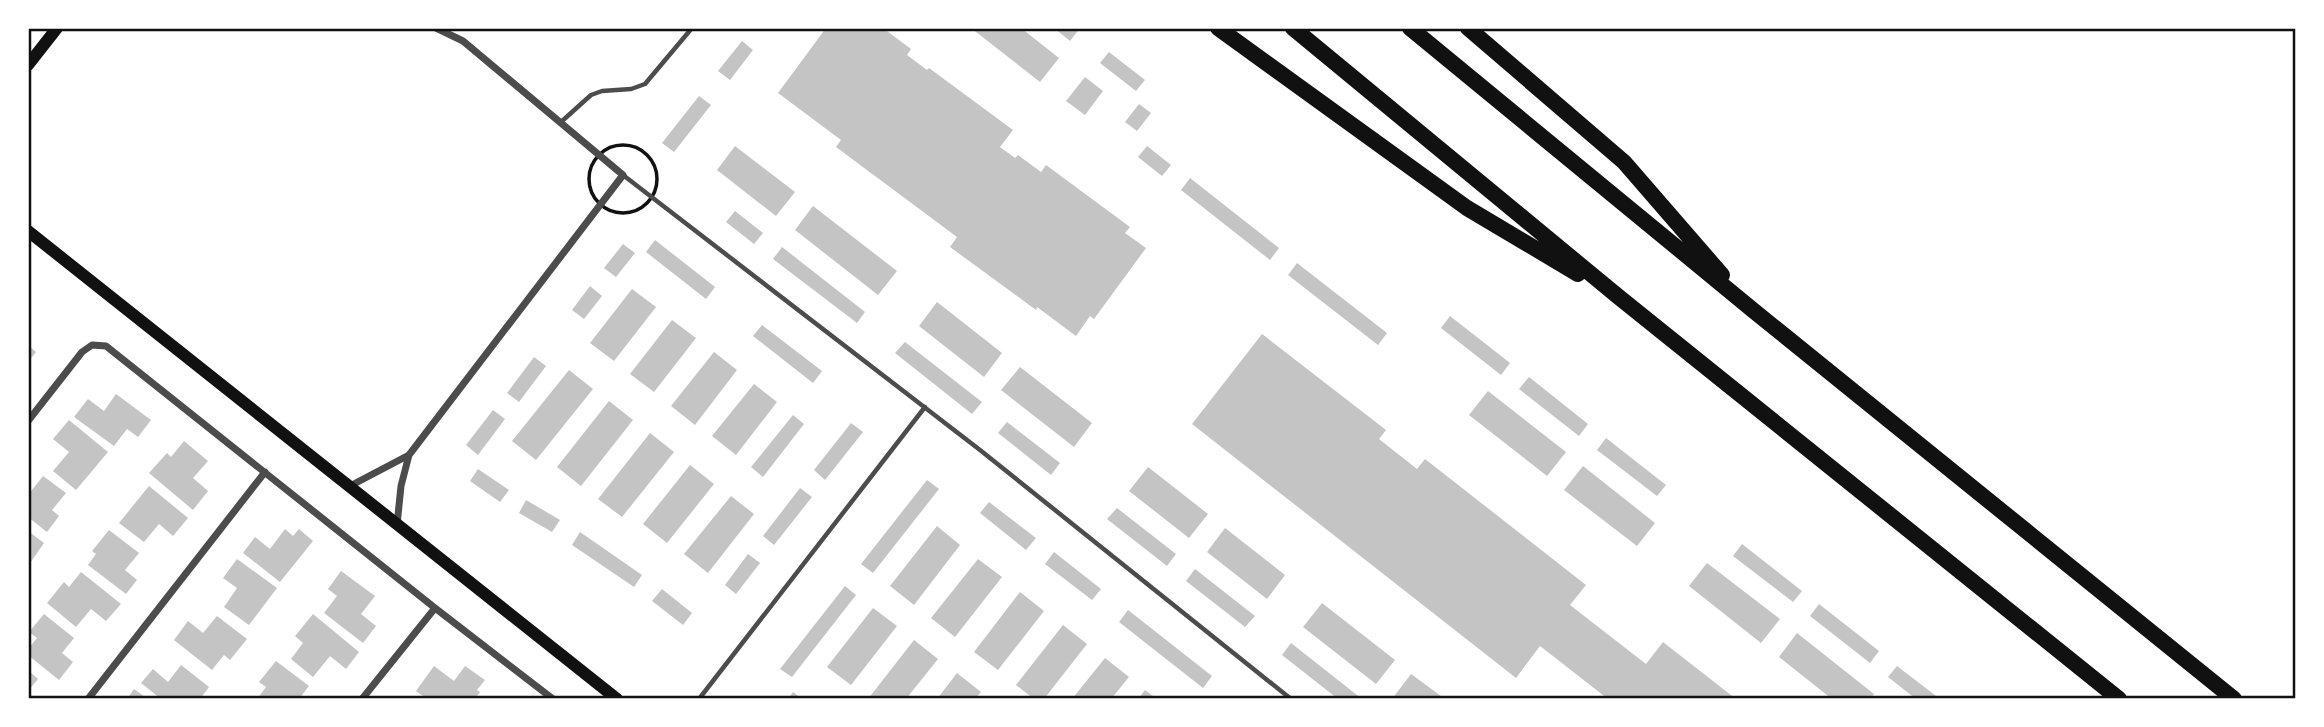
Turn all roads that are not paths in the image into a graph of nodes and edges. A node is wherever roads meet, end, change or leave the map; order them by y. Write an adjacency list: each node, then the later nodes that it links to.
1 (57, 28): 8 (main road)
2 (436, 28): 9 (street)
3 (692, 28): 9 (lane)
4 (1217, 28): 12 (highway)
5 (1293, 28): 12 (highway)
6 (1410, 28): 13 (highway)
7 (1468, 28): 13 (highway)
8 (28, 65)
9 (561, 122): 10 (street)
10 (623, 175): 14 (lane); 16 (street)
11 (28, 231): 18 (main road)
12 (1620, 298): 27 (highway)
13 (1754, 311): 28 (highway)
14 (925, 407): 25 (lane); 26 (lane)
15 (28, 421): 17 (street)
16 (409, 455): 18 (street); 19 (street)
17 (265, 472): 20 (street); 21 (street)
18 (349, 487): 19 (main road)
19 (397, 525): 24 (main road)
20 (435, 608): 22 (street); 23 (street)
21 (88, 699)
22 (362, 699)
23 (553, 699)
24 (617, 699)
25 (699, 699)
26 (1291, 699)
27 (2119, 699)
28 (2234, 699)

